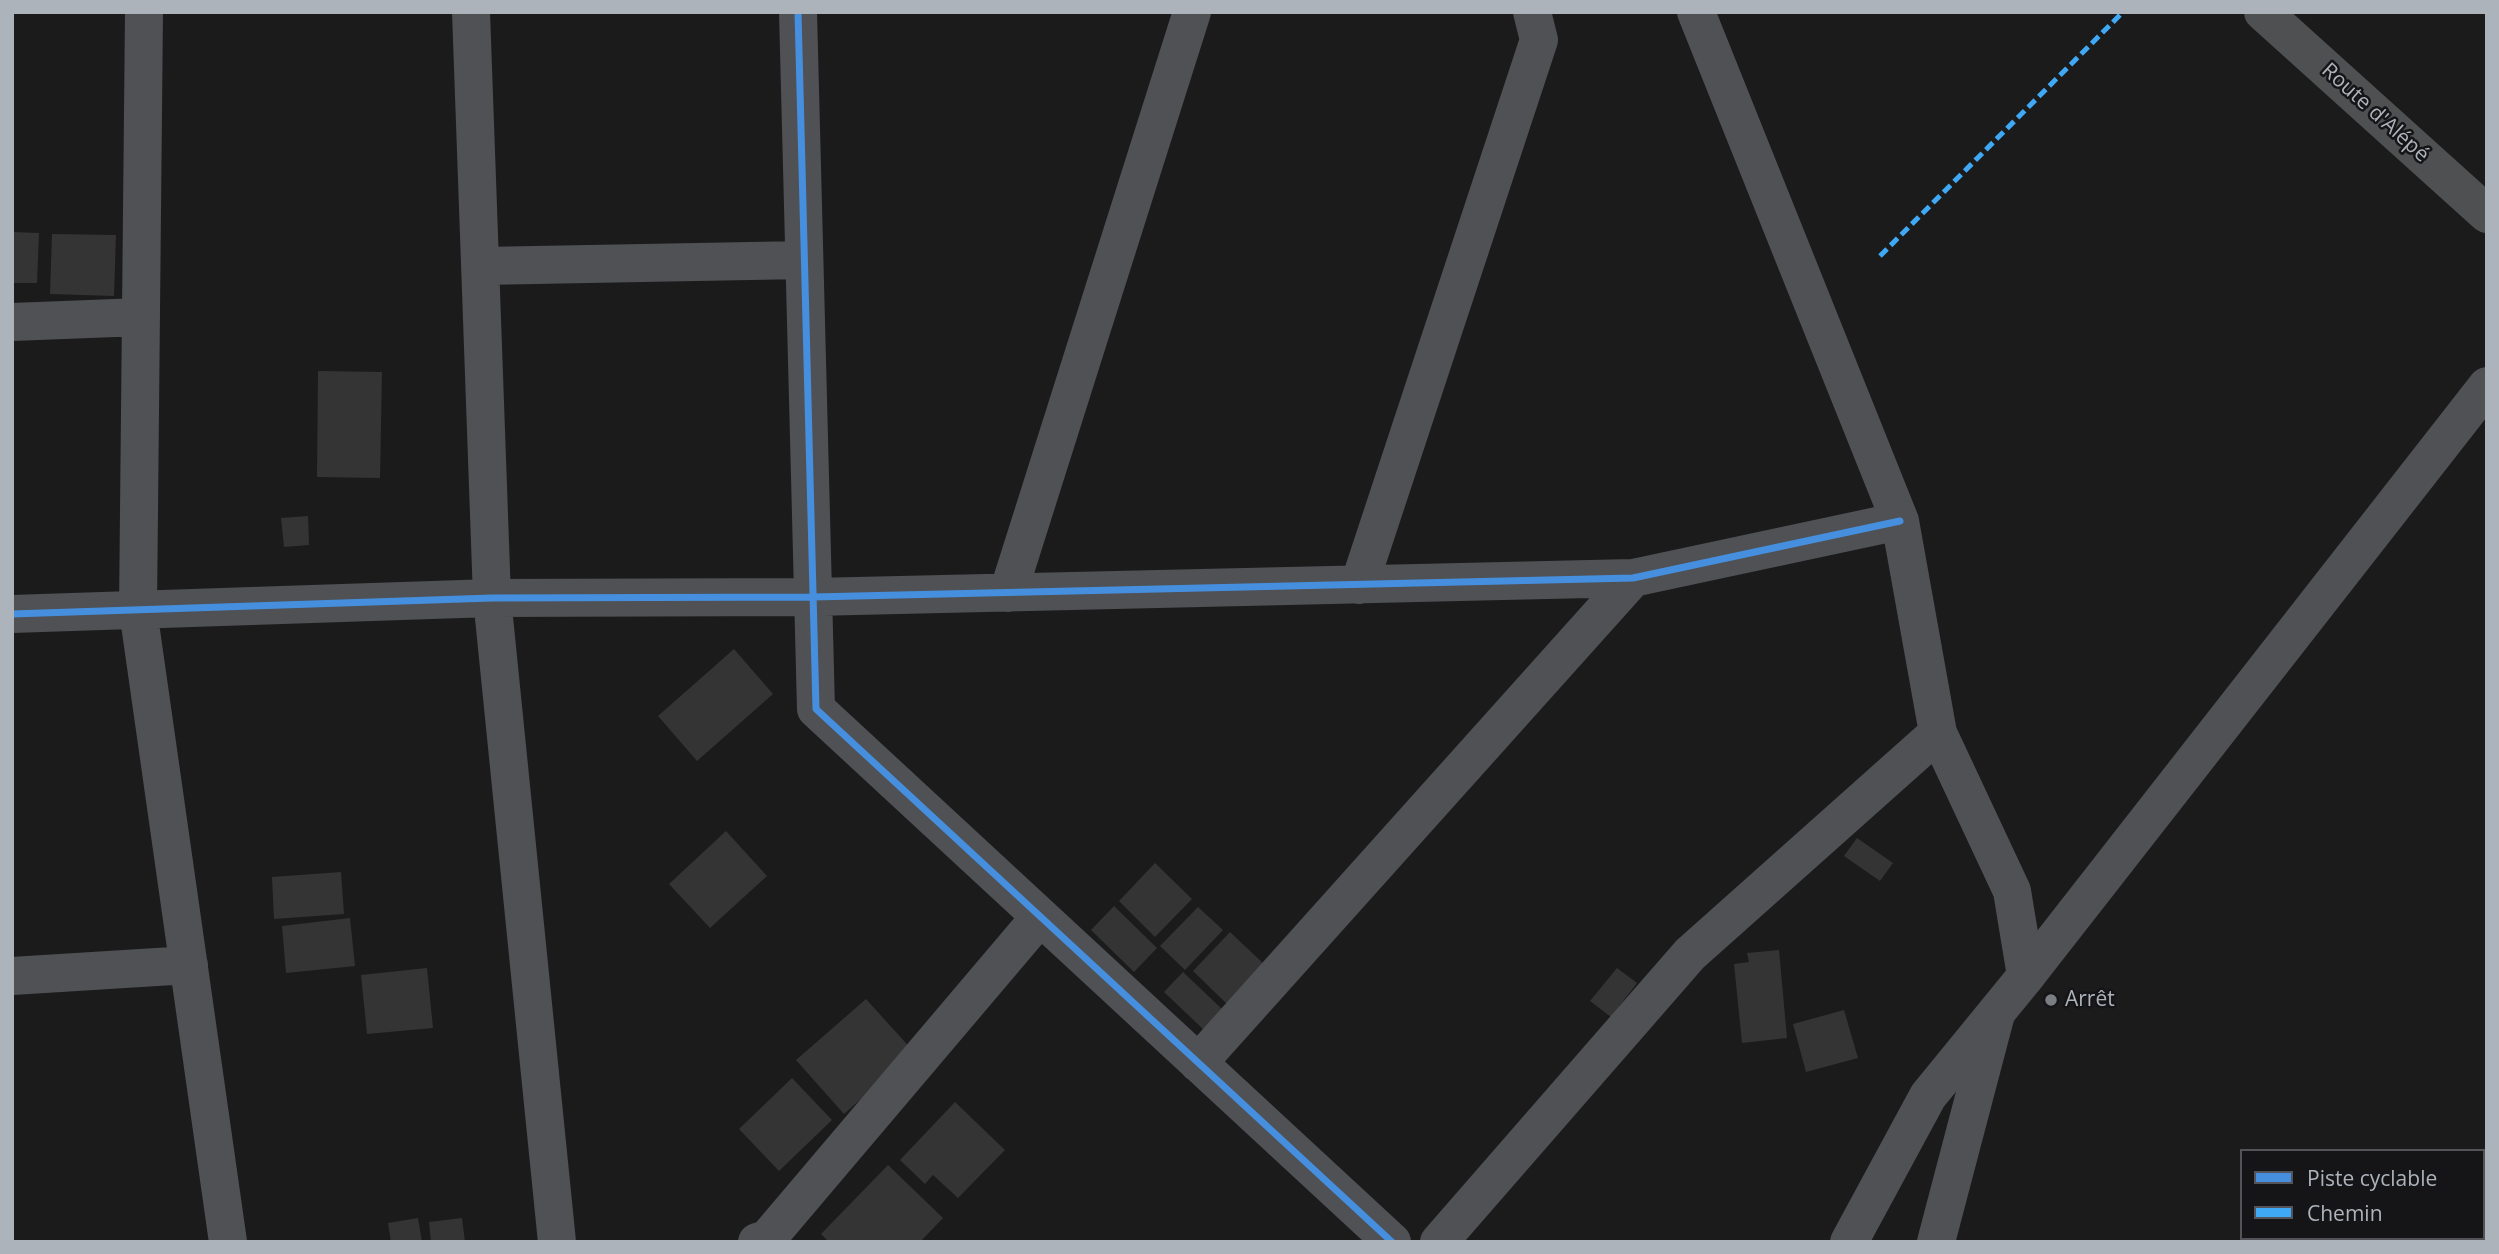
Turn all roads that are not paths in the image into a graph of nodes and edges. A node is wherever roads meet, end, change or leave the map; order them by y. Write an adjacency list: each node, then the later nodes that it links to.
1 (144, 12): 11 (street)
2 (471, 12): 10 (street)
3 (798, 12): 9 (street)
4 (1192, 12): 17 (street)
5 (1532, 12): 16 (street)
6 (1696, 12): 14 (street)
7 (2263, 12): 8 (main road, Route d'Alépé)
8 (2487, 214)
9 (804, 260): 10 (street); 18 (street)
10 (481, 266): 19 (street)
11 (141, 317): 12 (street); 20 (street)
12 (12, 322)
13 (2487, 386): 26 (street)
14 (1900, 522): 15 (street); 22 (street)
15 (1633, 578): 16 (street); 28 (street)
16 (1359, 585): 17 (street)
17 (1008, 593): 18 (street)
18 (813, 597): 19 (street); 23 (street)
19 (492, 598): 20 (street); 30 (street)
20 (138, 610): 21 (street); 24 (street)
21 (12, 614)
22 (1938, 733): 26 (street); 33 (street)
23 (1040, 917): 28 (street); 31 (street)
24 (189, 965): 25 (street); 29 (street)
25 (12, 976)
26 (2026, 976): 27 (street)
27 (1996, 1014): 34 (street); 35 (street)
28 (1198, 1063): 32 (street)
29 (228, 1242)
30 (556, 1242)
31 (757, 1242)
32 (1392, 1242)
33 (1439, 1242)
34 (1849, 1242)
35 (1936, 1242)

